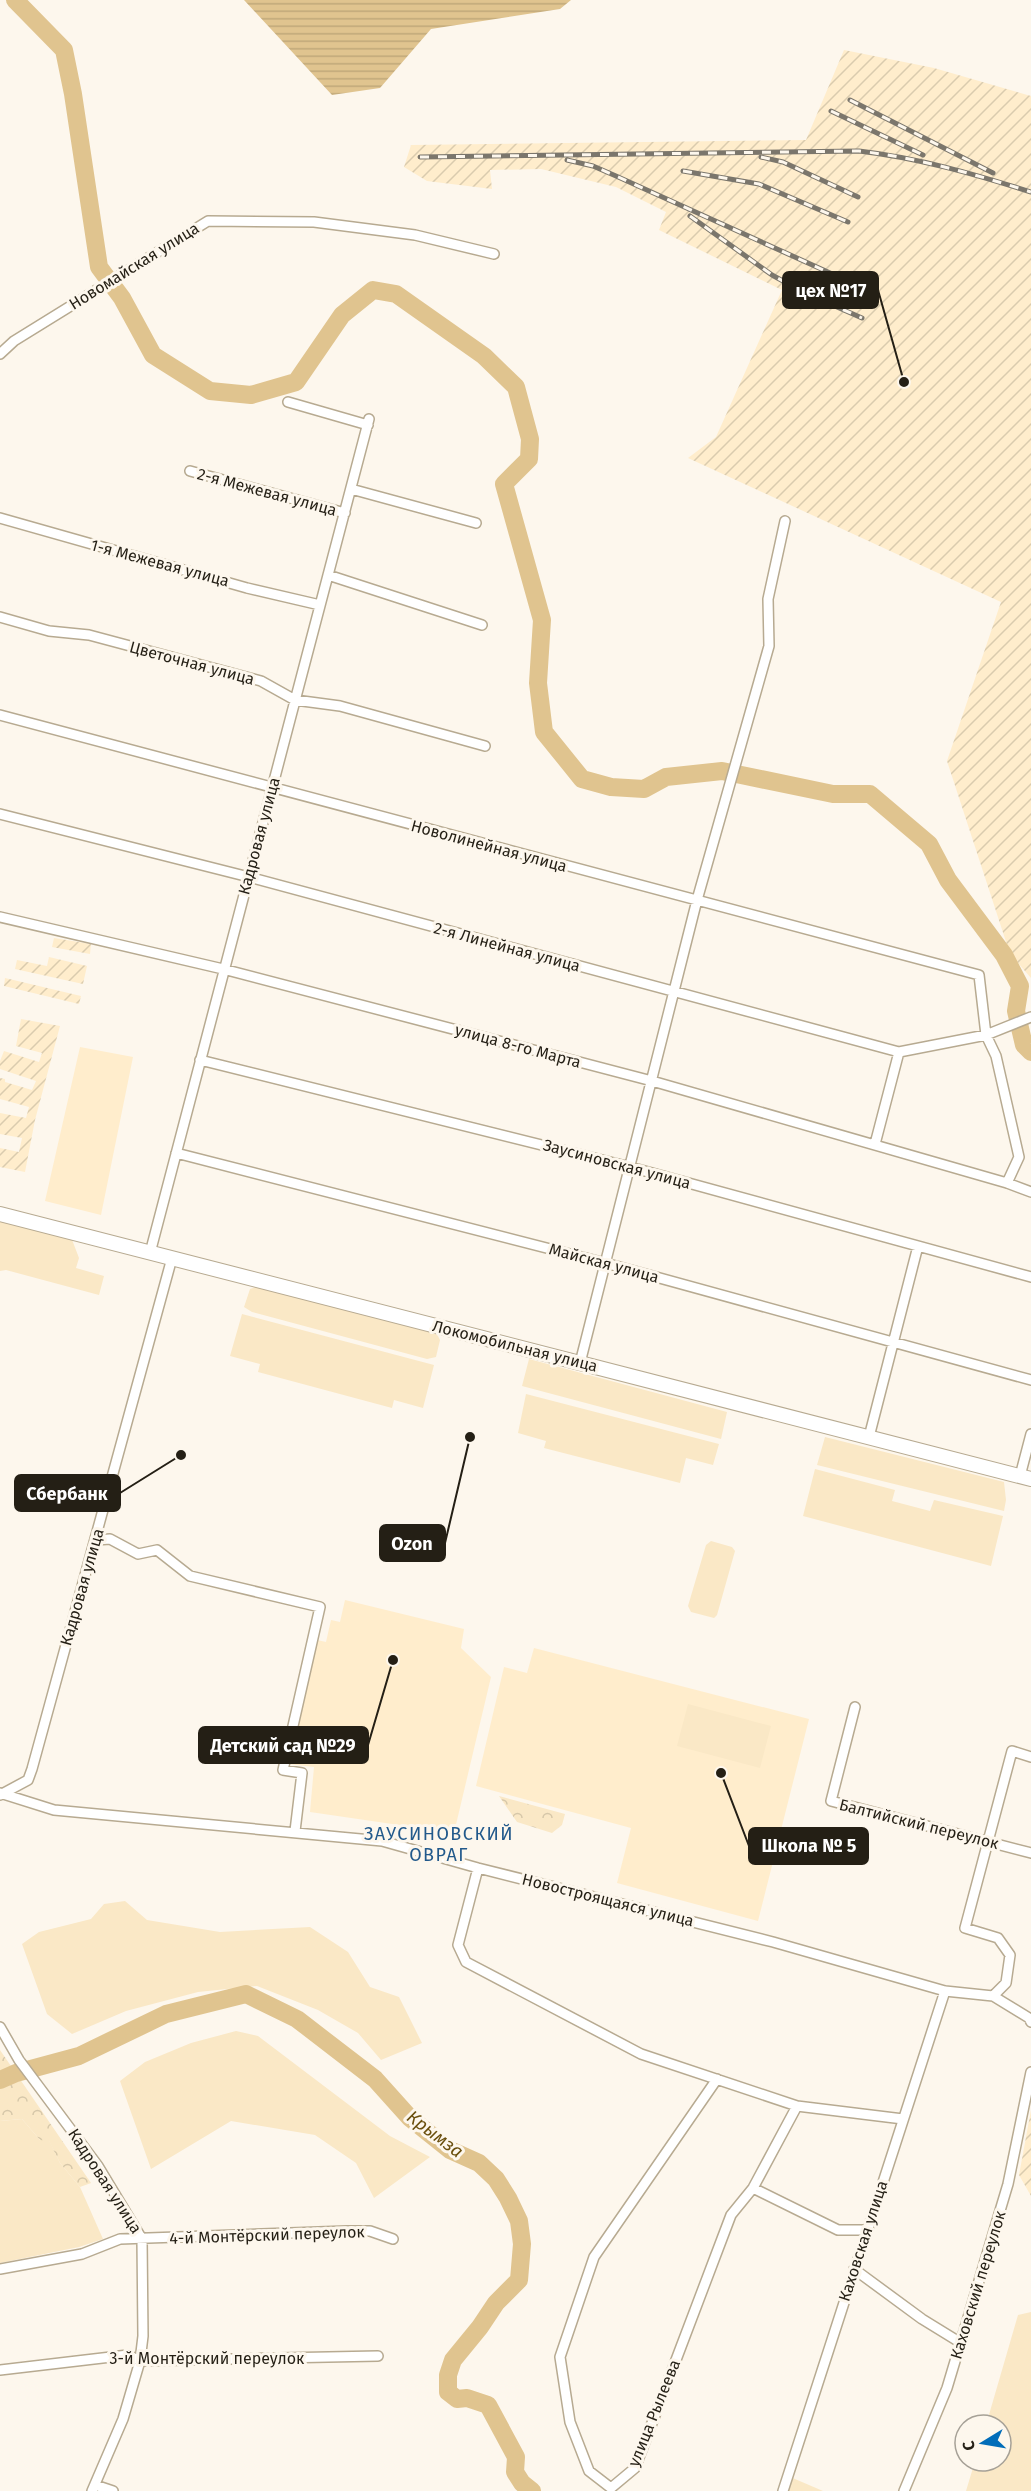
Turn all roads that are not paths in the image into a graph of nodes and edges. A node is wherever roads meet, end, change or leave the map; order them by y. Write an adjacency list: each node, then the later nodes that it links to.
1 (494, 254): 2 (street, Новомайская улица)
2 (0, 354)
3 (288, 402): 5 (street, Кадровая улица)
4 (190, 471): 6 (street, 2-я Межевая улица)
5 (351, 489): 6 (street, Кадровая улица); 9 (street, 2-я Межевая улица)
6 (345, 513): 10 (street, Кадровая улица)
7 (0, 518): 11 (street, 1-я Межевая улица)
8 (785, 521): 20 (street)
9 (476, 523)
10 (328, 575): 11 (street, Кадровая улица); 13 (street)
11 (320, 605): 14 (street, Кадровая улица)
12 (0, 616): 14 (street, Цветочная улица)
13 (482, 625)
14 (296, 700): 16 (street, Цветочная улица); 17 (street, Кадровая улица)
15 (0, 716): 17 (street, Новолинейная улица)
16 (485, 746)
17 (272, 789): 19 (street, Кадровая улица); 20 (street, Новолинейная улица)
18 (0, 814): 19 (street, 2-я Линейная улица)
19 (249, 877): 22 (street, Кадровая улица); 23 (street, 2-я Линейная улица)
20 (697, 900): 23 (street); 25 (street, Новолинейная улица)
21 (0, 917): 22 (street, улица 8-го Марта)
22 (223, 969): 27 (street, Кадровая улица); 28 (street, улица 8-го Марта)
23 (674, 992): 26 (street, 2-я Линейная улица); 28 (street)
24 (1022, 1021): 25 (street, 2-я Линейная улица)
25 (986, 1035): 26 (street, 2-я Линейная улица); 32 (street)
26 (899, 1052): 29 (street)
27 (200, 1060): 30 (street, Кадровая улица); 31 (street, Заусиновская улица)
28 (652, 1081): 29 (street, улица 8-го Марта); 31 (street)
29 (875, 1144): 32 (street, улица 8-го Марта)
30 (176, 1153): 36 (street, Кадровая улица); 38 (street, Майская улица)
31 (630, 1167): 35 (street, Заусиновская улица); 38 (street)
32 (1007, 1183): 33 (street, улица 8-го Марта)
33 (1031, 1192)
34 (0, 1214): 36 (main road, Локомобильная улица)
35 (918, 1246): 39 (street, Заусиновская улица); 40 (street)
36 (150, 1252): 37 (main road, Локомобильная улица)
37 (172, 1258): 41 (main road, Локомобильная улица); 46 (street, Кадровая улица)
38 (605, 1263): 40 (street, Майская улица); 41 (street)
39 (1031, 1277)
40 (892, 1341): 42 (street, Майская улица); 44 (street)
41 (580, 1363): 44 (main road, Локомобильная улица)
42 (1031, 1380)
43 (1031, 1434): 45 (street)
44 (869, 1437): 45 (main road, Локомобильная улица)
45 (1025, 1477)
46 (96, 1540): 49 (street, Кадровая улица); 50 (street)
47 (855, 1707): 51 (street, Балтийский переулок)
48 (1031, 1757): 51 (street)
49 (0, 1794): 50 (street, Новостроящаяся улица)
50 (295, 1831): 53 (street, Новостроящаяся улица)
51 (988, 1841): 52 (street, Балтийский переулок); 55 (street)
52 (1031, 1853)
53 (478, 1868): 54 (street, Новостроящаяся улица); 59 (street)
54 (945, 1991): 55 (street, Новостроящаяся улица); 61 (street, Каховская улица)
55 (993, 1996): 56 (street, Новостроящаяся улица)
56 (1030, 2020)
57 (0, 2027): 64 (street, Кадровая улица)
58 (1031, 2072): 68 (street, Каховский переулок)
59 (717, 2079): 60 (street); 62 (street, улица Рылеева)
60 (797, 2106): 61 (street); 62 (street, улица Рылеева)
61 (903, 2119): 63 (street, Каховская улица)
62 (753, 2188): 63 (street)
63 (867, 2230): 66 (street, Каховская улица)
64 (142, 2239): 65 (street, 4-й Монтёрский переулок); 67 (street, 4-й Монтёрский переулок); 70 (street, Кадровая улица)
65 (393, 2239)
66 (854, 2269): 68 (street); 74 (street, Каховская улица)
67 (0, 2270)
68 (960, 2343): 75 (street, Каховский переулок)
69 (378, 2356): 70 (street, 3-й Монтёрский переулок)
70 (140, 2361): 71 (street, 3-й Монтёрский переулок); 72 (street, Кадровая улица)
71 (0, 2370)
72 (93, 2488): 73 (street)
73 (113, 2491)
74 (783, 2491)
75 (904, 2491)

